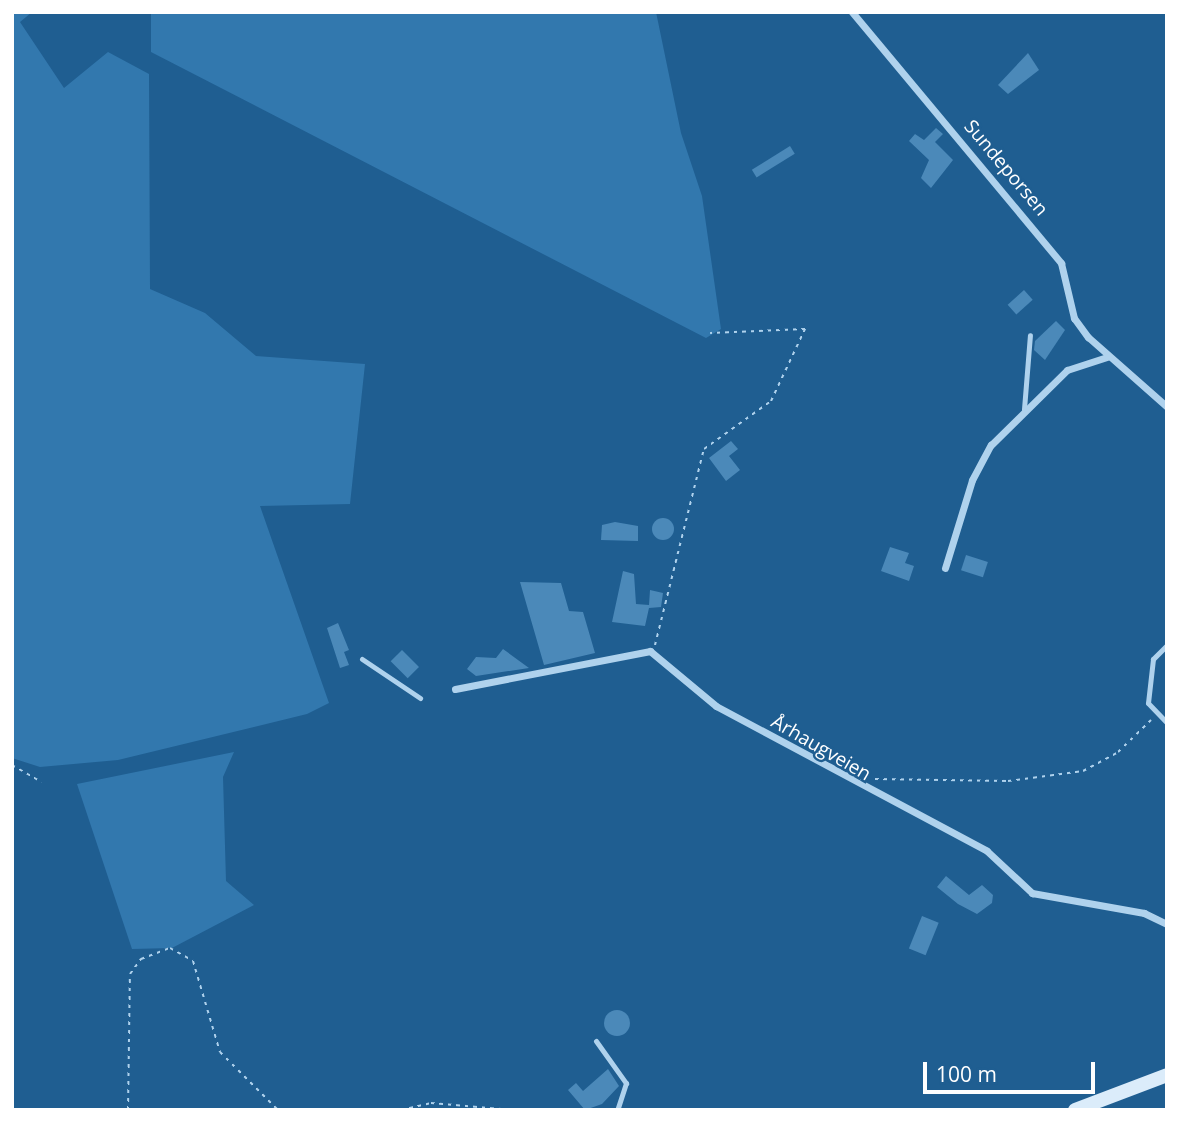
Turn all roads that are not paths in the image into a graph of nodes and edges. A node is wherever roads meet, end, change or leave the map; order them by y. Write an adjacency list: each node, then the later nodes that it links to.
1 (852, 12): 3 (street, Sundeporsen)
2 (1030, 335): 5 (lane)
3 (1108, 357): 4 (street, Sundeporsen); 5 (street)
4 (1167, 407)
5 (1024, 409): 6 (street)
6 (945, 568)
7 (1167, 645): 11 (lane)
8 (362, 659): 10 (lane)
9 (455, 689): 12 (street, Århaugveien)
10 (421, 698)
11 (1167, 723)
12 (1167, 924)
13 (596, 1041): 15 (lane)
14 (1167, 1075): 16 (main road)
15 (617, 1110)
16 (1075, 1110)

